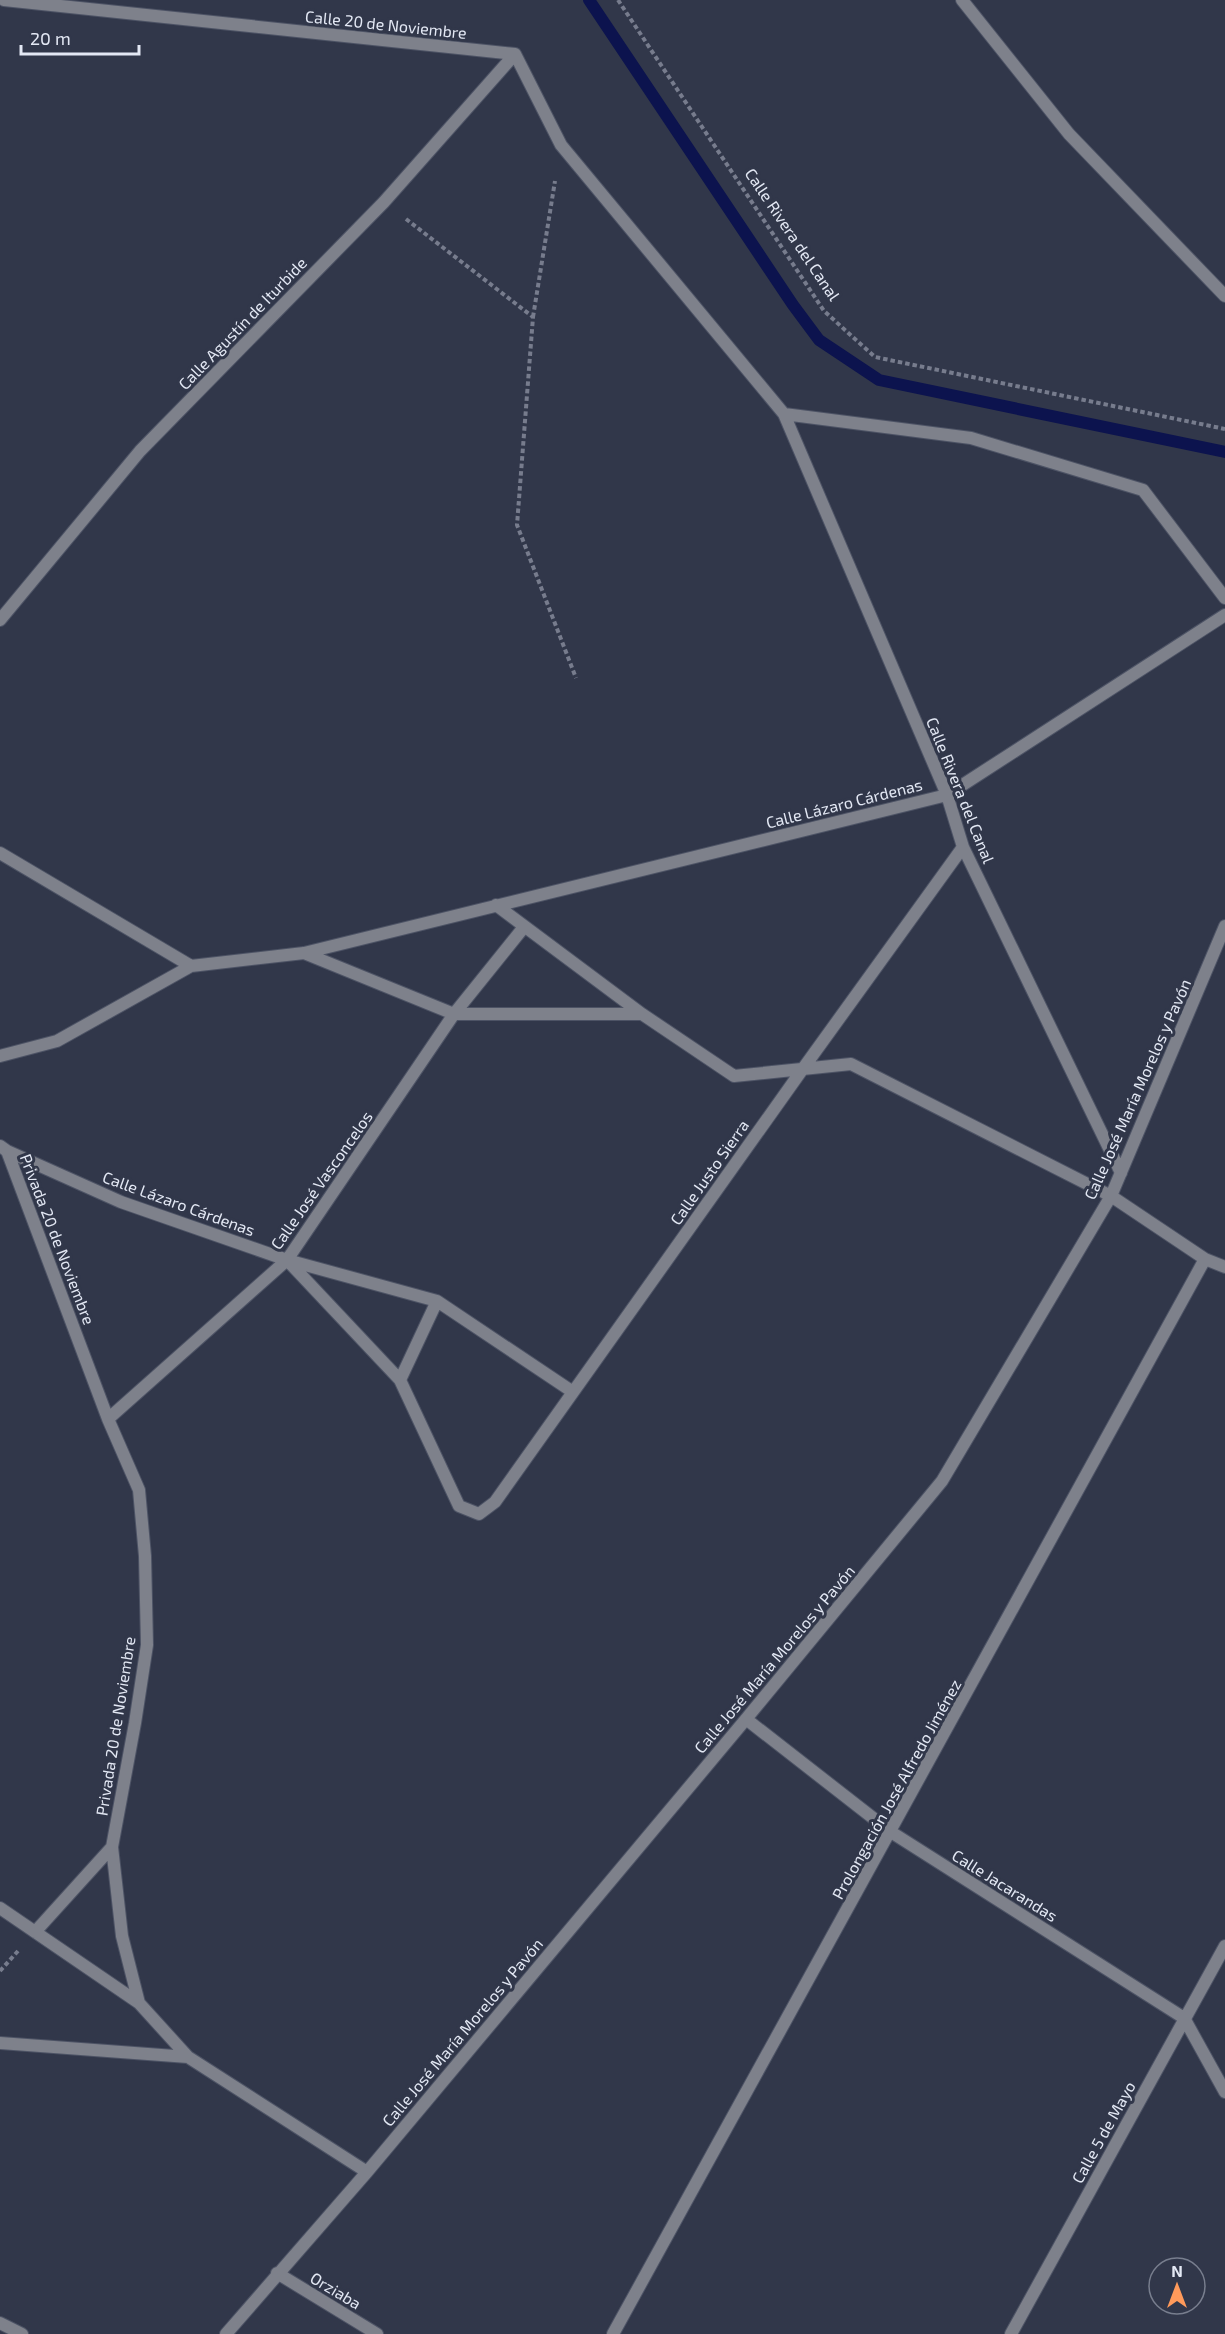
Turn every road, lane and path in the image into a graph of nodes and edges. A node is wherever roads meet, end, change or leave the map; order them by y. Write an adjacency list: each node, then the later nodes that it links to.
1 (3, 0): 4 (street, Calle 20 de Noviembre)
2 (618, 0): 10 (path, Calle Rivera del Canal)
3 (962, 0): 7 (street)
4 (515, 54): 5 (street, Calle Rivera del Canal); 6 (street, Calle Agustín de Iturbide)
5 (561, 145): 8 (path); 9 (street, Calle Rivera del Canal)
6 (384, 202): 8 (path); 13 (street, Calle Agustín de Iturbide)
7 (1225, 296)
8 (533, 317): 14 (path)
9 (784, 414): 11 (street); 15 (street, Calle Rivera del Canal)
10 (1225, 429)
11 (1225, 598)
12 (1225, 615): 15 (street, Calle Lázaro Cárdenas)
13 (0, 620)
14 (576, 678)
15 (947, 795): 16 (street, Calle Rivera del Canal); 18 (street, Calle Lázaro Cárdenas)
16 (963, 847): 26 (street, Calle Justo Sierra); 28 (street, Calle Rivera del Canal)
17 (0, 853): 22 (street)
18 (496, 905): 20 (street); 21 (street, Calle Lázaro Cárdenas)
19 (1225, 926): 28 (street, Calle José María Morelos y Pavón)
20 (524, 927): 23 (street, Calle José Vasconcelos); 24 (street)
21 (304, 953): 22 (street, Calle Lázaro Cárdenas); 23 (street)
22 (191, 966): 25 (street, Calle Lázaro Cárdenas)
23 (454, 1014): 24 (street); 31 (street, Calle José Vasconcelos)
24 (642, 1014): 26 (street)
25 (0, 1056)
26 (802, 1070): 29 (street); 35 (street, Calle Justo Sierra)
27 (4, 1148): 31 (street, Calle Lázaro Cárdenas); 36 (street, Privada 20 de Noviembre)
28 (1120, 1173): 29 (street, Calle José María Morelos y Pavón)
29 (1111, 1196): 30 (street); 37 (street, Calle José María Morelos y Pavón)
30 (1205, 1259): 32 (street); 38 (street, Prolongación José Alfredo Jiménez)
31 (287, 1260): 33 (street, Calle Lázaro Cárdenas); 34 (street); 36 (street, Calle José Vasconcelos)
32 (1225, 1267)
33 (437, 1301): 34 (street); 35 (street, Calle Lázaro Cárdenas)
34 (400, 1380): 35 (street, Calle Justo Sierra)
35 (573, 1392)
36 (108, 1419): 39 (street, Privada 20 de Noviembre)
37 (746, 1719): 38 (street, Calle Jacarandas); 48 (street, Calle José María Morelos y Pavón)
38 (891, 1832): 44 (street, Calle Jacarandas); 54 (street, Prolongación José Alfredo Jiménez)
39 (112, 1847): 41 (street); 43 (street, Privada 20 de Noviembre)
40 (0, 1908): 41 (street)
41 (35, 1932): 43 (street)
42 (1225, 1946): 44 (street, Calle 5 de Mayo)
43 (138, 2003): 46 (street, Privada 20 de Noviembre)
44 (1184, 2018): 47 (street, Calle Jacarandas); 55 (street, Calle 5 de Mayo)
45 (0, 2043): 46 (street)
46 (188, 2057): 48 (street)
47 (1225, 2092)
48 (367, 2172): 49 (street, Calle José María Morelos y Pavón)
49 (277, 2273): 52 (street, Calle José María Morelos y Pavón); 53 (street, Orziaba)
50 (0, 2323): 51 (street)
51 (22, 2334)
52 (226, 2334)
53 (377, 2334)
54 (614, 2334)
55 (1011, 2334)

